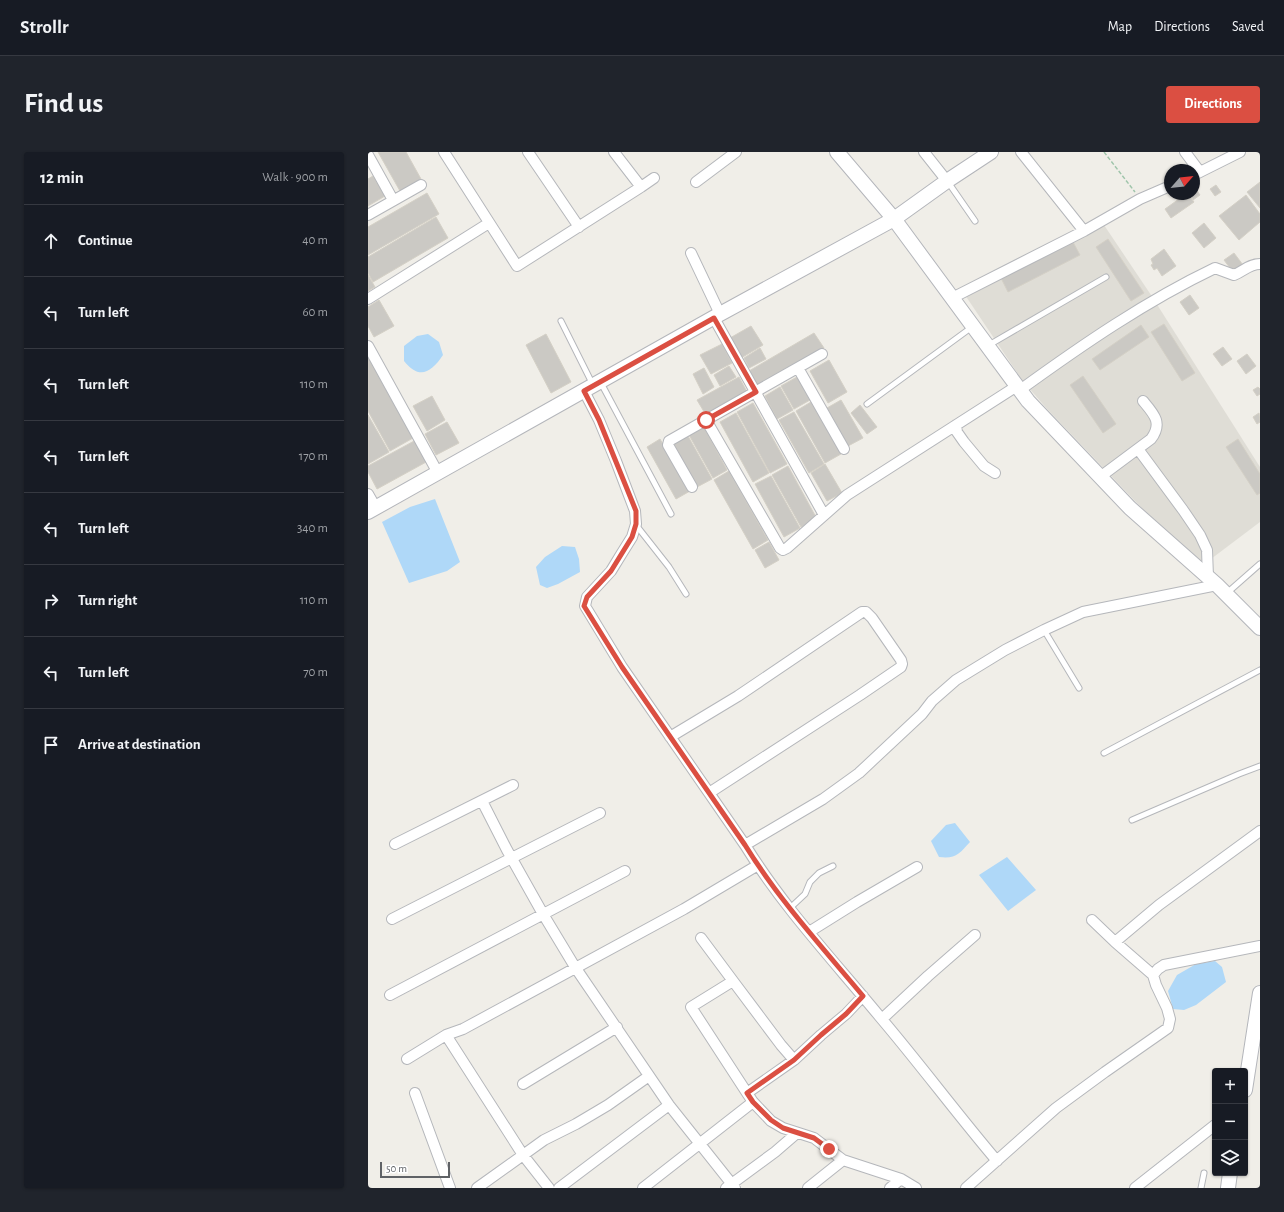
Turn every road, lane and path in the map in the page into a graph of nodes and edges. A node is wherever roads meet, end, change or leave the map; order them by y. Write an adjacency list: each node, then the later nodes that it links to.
1 (444, 152): 26 (street)
2 (528, 152): 27 (street)
3 (614, 152): 19 (street)
4 (736, 152): 17 (street)
5 (837, 152): 24 (street)
6 (924, 152): 16 (street)
7 (991, 152): 16 (street)
8 (1021, 152): 28 (street)
9 (1104, 152): 21 (path)
10 (1185, 152): 13 (street)
11 (1240, 152): 14 (street)
12 (368, 155): 22 (street)
13 (1192, 164)
14 (1200, 172)
15 (654, 178): 19 (street)
16 (947, 180): 24 (street); 25 (lane)
17 (696, 182)
18 (421, 185): 22 (street)
19 (641, 187): 27 (street)
20 (1164, 189): 21 (street)
21 (1140, 199): 28 (street)
22 (394, 200): 23 (street)
23 (368, 214)
24 (894, 219): 32 (street); 34 (street)
25 (975, 221)
26 (489, 223): 27 (street); 33 (street)
27 (579, 227)
28 (1084, 231): 32 (street)
29 (691, 253): 34 (street)
30 (1260, 264): 42 (street)
31 (1106, 277): 38 (lane)
32 (952, 298): 36 (street)
33 (368, 299)
34 (718, 316): 41 (street); 43 (street)
35 (561, 321): 41 (lane)
36 (973, 326): 38 (street); 45 (lane)
37 (368, 346): 50 (street)
38 (988, 346): 42 (street)
39 (822, 354): 40 (street)
40 (798, 368): 43 (street); 48 (street)
41 (593, 386): 50 (street); 56 (lane); 58 (street)
42 (1018, 388): 47 (street); 52 (street)
43 (756, 392): 46 (street); 57 (street)
44 (1143, 401): 49 (street)
45 (868, 404)
46 (706, 420): 53 (street); 57 (street)
47 (956, 425): 51 (street); 57 (street)
48 (844, 449)
49 (1138, 449): 52 (street); 60 (street)
50 (438, 473): 55 (street)
51 (995, 473)
52 (1100, 477): 60 (street)
53 (692, 487)
54 (368, 494): 55 (street)
55 (372, 510)
56 (671, 514)
57 (824, 515)
58 (636, 524): 61 (lane); 66 (street)
59 (1260, 564): 60 (lane)
60 (1217, 585): 62 (street); 63 (street)
61 (686, 594)
62 (1260, 628)
63 (1044, 630): 65 (lane); 76 (street)
64 (1260, 670): 67 (lane)
65 (1079, 688)
66 (670, 737): 70 (street); 70 (street)
67 (1104, 753)
68 (1260, 766): 73 (lane)
69 (513, 785): 71 (street)
70 (709, 793): 76 (street)
71 (482, 801): 75 (street); 77 (street)
72 (600, 813): 77 (street)
73 (1132, 820)
74 (1260, 831): 89 (street)
75 (395, 844)
76 (745, 845): 78 (street)
77 (512, 858): 83 (street); 84 (street)
78 (758, 865): 82 (street); 91 (street)
79 (833, 866): 82 (lane)
80 (917, 866): 86 (street)
81 (625, 871): 83 (street)
82 (790, 909): 86 (street)
83 (543, 914): 91 (street); 95 (street)
84 (392, 920)
85 (1092, 920): 89 (street)
86 (809, 932): 96 (street)
87 (975, 935): 97 (street)
88 (701, 938): 93 (street)
89 (1114, 942): 92 (street)
90 (1260, 946): 92 (street)
91 (575, 967): 98 (street); 99 (street)
92 (1153, 975): 114 (street)
93 (733, 981): 101 (street); 106 (street)
94 (1260, 993): 102 (street)
95 (390, 995)
96 (863, 996): 97 (street); 101 (street)
97 (882, 1019): 114 (street)
98 (617, 1027): 103 (street); 104 (street)
99 (446, 1034): 100 (street); 112 (street)
100 (407, 1059)
101 (794, 1060): 106 (street)
102 (1248, 1071)
103 (649, 1076): 108 (street); 112 (street)
104 (523, 1084)
105 (415, 1093): 119 (street)
106 (747, 1093): 107 (street)
107 (753, 1102): 110 (street); 111 (street)
108 (669, 1105): 111 (street); 122 (street)
109 (1212, 1127): 128 (street)
110 (797, 1133): 113 (street); 118 (street)
111 (700, 1143): 118 (street); 123 (street)
112 (523, 1155): 120 (street); 121 (street)
113 (843, 1160): 117 (street); 124 (street)
114 (996, 1161): 127 (street)
115 (1204, 1173): 129 (lane)
116 (1230, 1176): 130 (street)
117 (901, 1179): 125 (street); 126 (street)
118 (731, 1187)
119 (450, 1188)
120 (477, 1188)
121 (549, 1188)
122 (559, 1188)
123 (643, 1188)
124 (808, 1188)
125 (890, 1188)
126 (916, 1188)
127 (966, 1188)
128 (1135, 1188)
129 (1201, 1188)
130 (1228, 1188)

